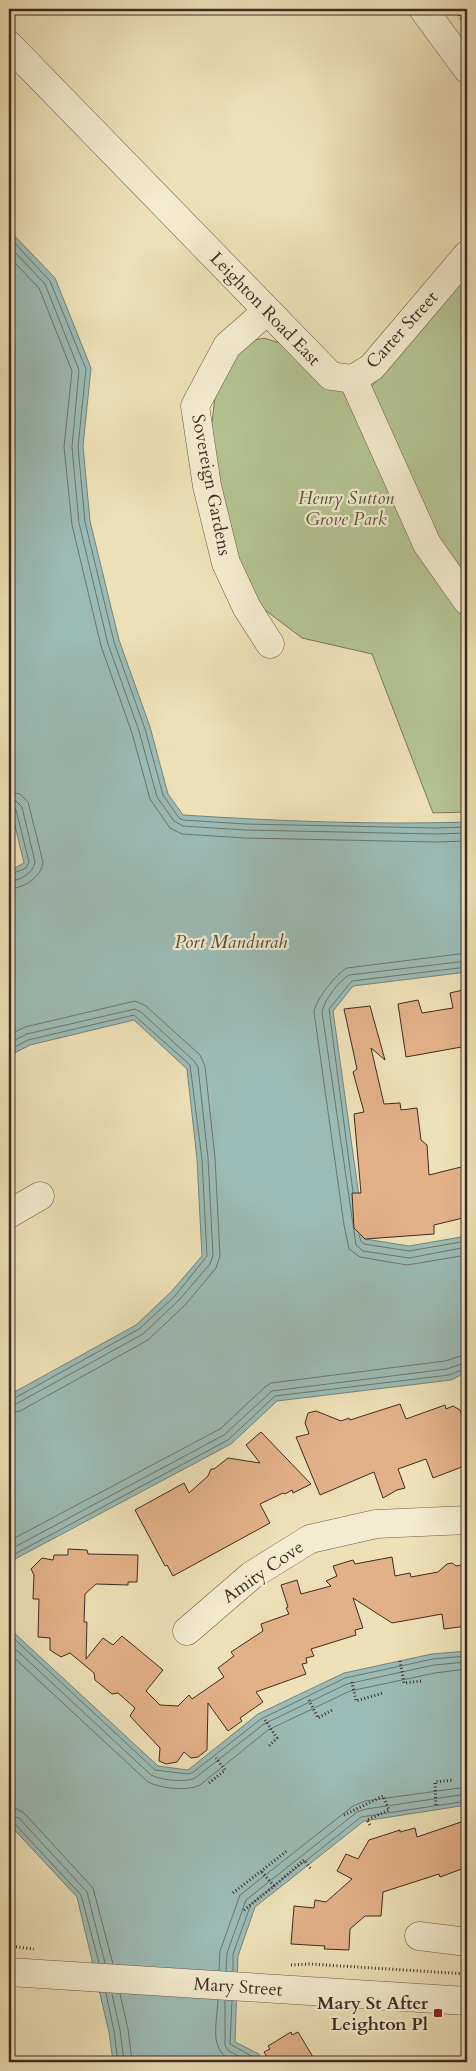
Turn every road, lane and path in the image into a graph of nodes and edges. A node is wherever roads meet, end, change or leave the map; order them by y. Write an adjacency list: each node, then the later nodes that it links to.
1 (423, 9): 5 (street)
2 (455, 9): 3 (path)
3 (467, 28)
4 (9, 45): 7 (street, Leighton Road East)
5 (467, 69)
6 (467, 255): 8 (street, Carter Street)
7 (267, 311): 8 (street, Leighton Road East); 10 (street, Sovereign Gardens)
8 (353, 380): 9 (street)
9 (467, 601)
10 (270, 644)
11 (40, 1196): 12 (street)
12 (9, 1214)
13 (467, 1520): 14 (street, Amity Cove)
14 (186, 1630)
15 (463, 1658): 17 (path)
16 (400, 1662): 18 (path)
17 (467, 1678)
18 (422, 1681)
19 (352, 1682): 20 (path)
20 (382, 1693)
21 (309, 1700): 22 (path)
22 (334, 1709)
23 (265, 1720): 24 (path)
24 (268, 1747)
25 (216, 1758): 27 (path)
26 (454, 1780): 28 (path)
27 (209, 1783)
28 (436, 1805)
29 (344, 1815): 30 (path)
30 (371, 1827)
31 (288, 1850): 33 (path)
32 (311, 1868): 34 (path)
33 (261, 1871): 34 (path); 35 (path)
34 (274, 1886): 36 (path)
35 (233, 1893)
36 (244, 1910)
37 (419, 1936): 38 (street)
38 (467, 1942)
39 (9, 1972): 40 (street, Mary Street)
40 (467, 2001)

